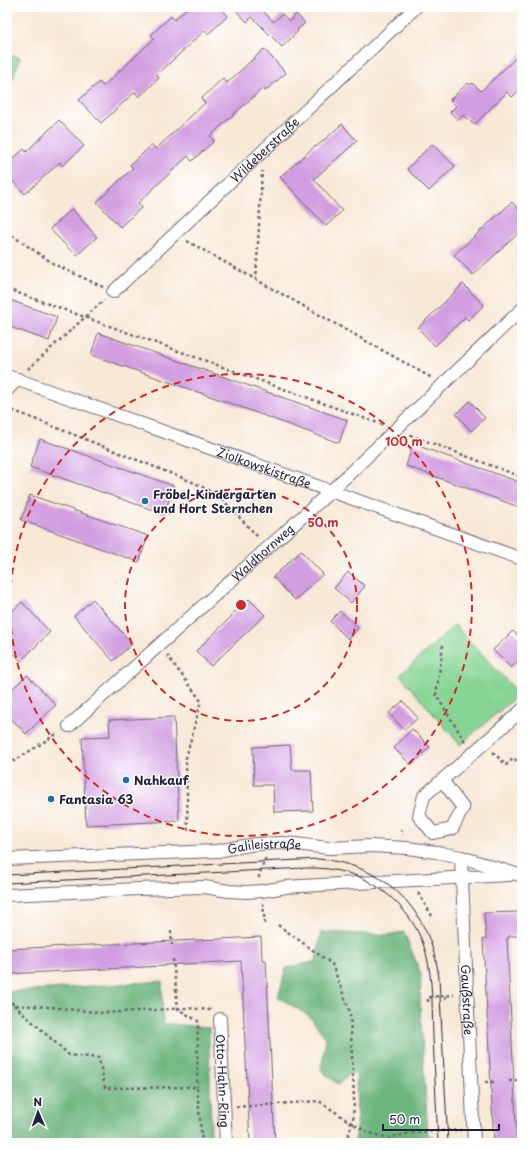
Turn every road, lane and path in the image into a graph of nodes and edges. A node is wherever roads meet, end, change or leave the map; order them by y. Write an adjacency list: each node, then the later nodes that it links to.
1 (416, 7): 2 (street, Wildeberstraße)
2 (263, 150): 4 (street, Wildeberstraße); 5 (path)
3 (7, 232): 7 (path)
4 (174, 234): 5 (path); 7 (street, Wildeberstraße)
5 (256, 280): 11 (path)
6 (7, 289): 9 (path)
7 (113, 292): 9 (path)
8 (522, 309): 11 (street, Waldhornweg)
9 (85, 317): 10 (path); 14 (path)
10 (12, 377): 12 (street); 16 (street, Ziolkowskistraße)
11 (443, 385): 14 (street, Waldhornweg)
12 (7, 390)
13 (7, 408): 17 (path)
14 (396, 430): 15 (path); 16 (street, Waldhornweg)
15 (522, 477)
16 (331, 491): 17 (street, Waldhornweg); 18 (street, Ziolkowskistraße)
17 (268, 548): 19 (street, Waldhornweg)
18 (522, 559)
19 (159, 645): 22 (street, Waldhornweg); 28 (path)
20 (443, 645): 24 (path)
21 (522, 710): 23 (street)
22 (69, 726): 25 (path)
23 (484, 743): 24 (street); 26 (path)
24 (472, 753): 27 (street)
25 (7, 763)
26 (522, 767)
27 (442, 780)
28 (188, 833)
29 (461, 857): 30 (street, Galileistraße); 31 (street, Galileistraße); 32 (street, Gaußstraße)
30 (7, 859)
31 (520, 875): 32 (street, Galileistraße)
32 (461, 877): 33 (street, Galileistraße); 38 (street, Gaußstraße)
33 (7, 895)
34 (278, 926): 50 (path)
35 (171, 931): 36 (path)
36 (172, 945)
37 (173, 959): 44 (path)
38 (467, 995): 39 (path); 51 (street, Gaußstraße)
39 (445, 996): 41 (path); 42 (path)
40 (7, 998): 43 (path)
41 (446, 1000)
42 (428, 1002)
43 (14, 1005): 44 (path); 48 (path)
44 (178, 1008): 45 (path); 48 (path)
45 (220, 1019): 49 (street, Otto-Hahn-Ring)
46 (522, 1080): 47 (path)
47 (509, 1081)
48 (197, 1087): 52 (path)
49 (224, 1107): 50 (path); 53 (street, Otto-Hahn-Ring)
50 (352, 1124): 51 (path); 54 (path)
51 (473, 1130): 55 (street, Gaußstraße)
52 (202, 1143)
53 (226, 1143)
54 (348, 1143)
55 (474, 1143)

